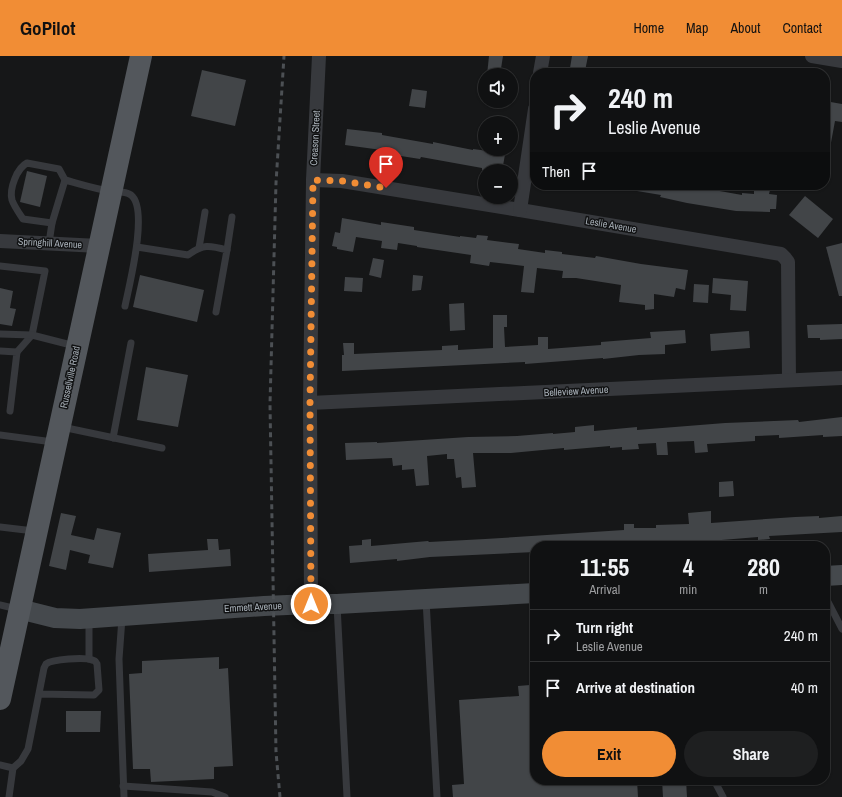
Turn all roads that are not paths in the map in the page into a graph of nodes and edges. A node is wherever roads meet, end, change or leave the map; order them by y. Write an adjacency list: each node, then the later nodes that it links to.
1 (141, 56): 10 (main road, Russellville Road)
2 (319, 56): 9 (street, Creason Street)
3 (543, 56): 6 (street)
4 (812, 56): 5 (street)
5 (842, 61)
6 (541, 68)
7 (530, 143): 11 (street)
8 (65, 180): 10 (lane); 14 (lane); 14 (lane)
9 (313, 180): 11 (street, Leslie Avenue); 32 (street, Creason Street)
10 (111, 191): 17 (main road, Russellville Road); 18 (lane)
11 (520, 210): 31 (street, Leslie Avenue)
12 (205, 212): 19 (lane)
13 (232, 216): 20 (lane)
14 (52, 223): 16 (lane)
15 (0, 241): 16 (street, Springhill Avenue)
16 (49, 243): 17 (street, Springhill Avenue)
17 (99, 246): 27 (main road, Russellville Road)
18 (137, 247): 19 (lane); 22 (lane)
19 (198, 248): 20 (lane)
20 (227, 250): 23 (lane)
21 (0, 266): 25 (lane)
22 (125, 306)
23 (216, 312)
24 (0, 334): 25 (lane)
25 (32, 335): 27 (lane); 29 (lane)
26 (131, 343): 36 (lane)
27 (77, 346): 34 (main road, Russellville Road)
28 (0, 351): 29 (lane)
29 (17, 352): 33 (lane)
30 (842, 378): 31 (street, Belleview Avenue)
31 (789, 380): 32 (street, Belleview Avenue)
32 (310, 403): 44 (street, Creason Street)
33 (10, 411)
34 (58, 434): 35 (lane); 36 (lane); 39 (main road, Russellville Road)
35 (0, 435)
36 (113, 438): 37 (lane)
37 (162, 448)
38 (0, 527): 39 (lane)
39 (37, 531): 47 (main road, Russellville Road)
40 (842, 575): 41 (street)
41 (830, 576)
42 (530, 593): 43 (street, Emmett Avenue)
43 (426, 599): 45 (street, Emmett Avenue); 62 (lane)
44 (311, 604): 45 (street, Emmett Avenue); 48 (street, Emmett Avenue)
45 (337, 604): 61 (lane)
46 (830, 605): 50 (lane)
47 (10, 607): 49 (street, Emmett Avenue); 53 (main road, Russellville Road)
48 (123, 616): 49 (street, Emmett Avenue); 57 (lane)
49 (89, 618): 51 (lane)
50 (842, 628)
51 (89, 659): 52 (lane); 52 (lane)
52 (39, 694): 55 (lane)
53 (0, 699)
54 (0, 765): 55 (lane)
55 (14, 768): 58 (lane)
56 (717, 785): 63 (lane)
57 (123, 786): 59 (lane); 60 (lane)
58 (9, 797)
59 (124, 797)
60 (225, 797)
61 (347, 797)
62 (437, 797)
63 (723, 797)

